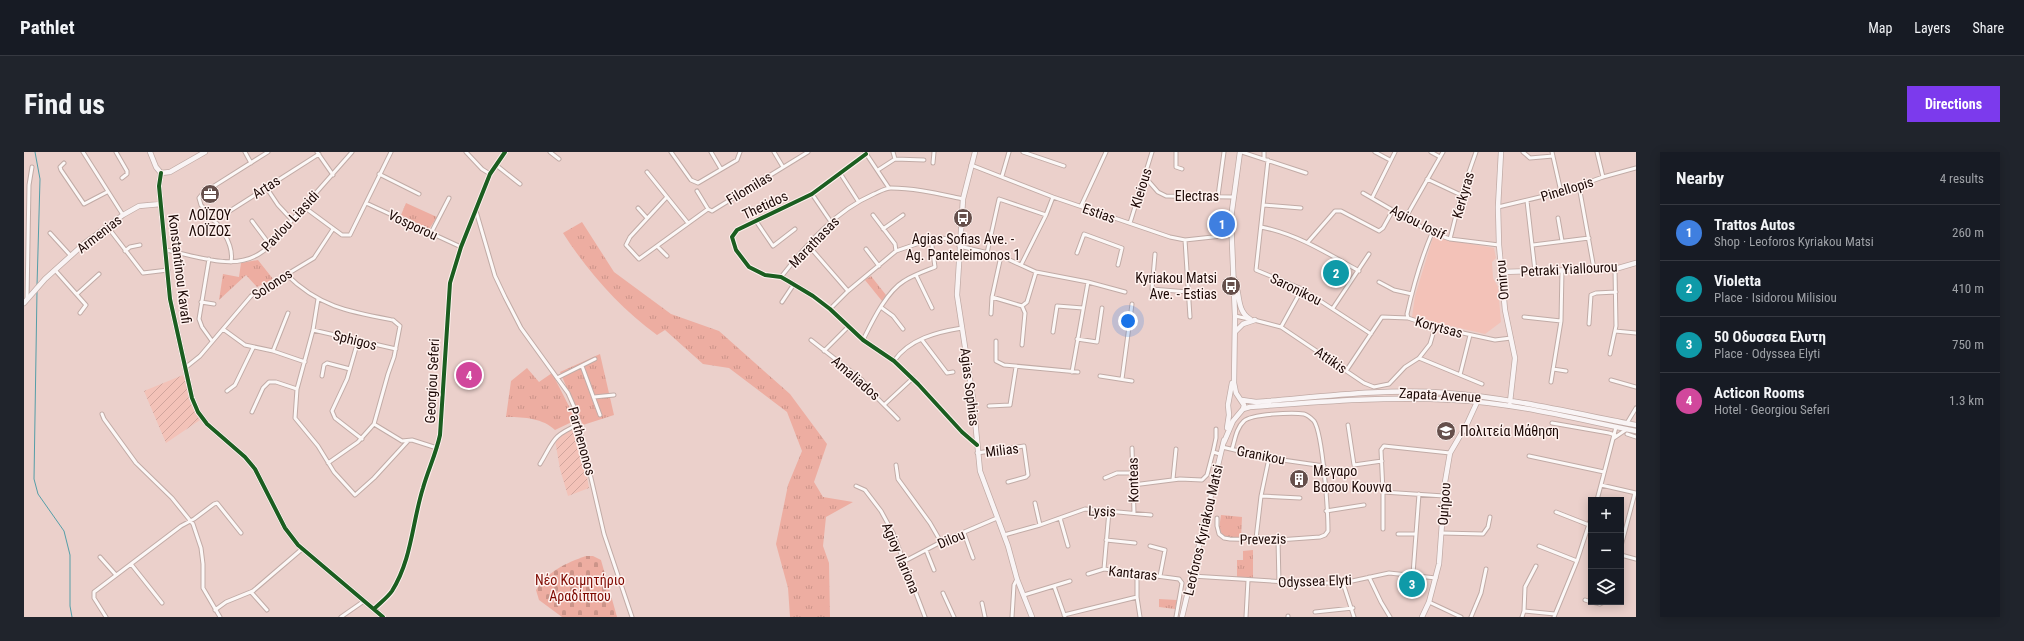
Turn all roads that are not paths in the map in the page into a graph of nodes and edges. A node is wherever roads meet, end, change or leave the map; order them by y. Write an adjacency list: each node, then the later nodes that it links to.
1 (83, 152): 75 (street)
2 (116, 152): 68 (street)
3 (150, 152): 59 (street)
4 (205, 152): 59 (street)
5 (245, 152): 47 (street)
6 (268, 152): 47 (street)
7 (352, 152): 64 (street, Pavlou Liasidi)
8 (391, 152): 62 (street)
9 (466, 152): 63 (street)
10 (505, 152): 49 (street, Georgiou Seferi)
11 (550, 152): 41 (street)
12 (671, 152): 55 (street)
13 (711, 152): 55 (street)
14 (740, 152): 55 (street)
15 (774, 152): 53 (street)
16 (808, 152): 53 (street, Filomilas)
17 (893, 152): 42 (street)
18 (934, 152): 48 (street)
19 (975, 152): 50 (street, Agias Sophias)
20 (1009, 152): 65 (street)
21 (1023, 152): 51 (street)
22 (1106, 152): 93 (street)
23 (1152, 152): 66 (street, Kleious)
24 (1176, 152): 56 (street)
25 (1224, 152): 81 (street)
26 (1241, 152): 40 (street); 83 (street, Leoforos Kyriakou Matsi)
27 (1264, 152): 40 (street)
28 (1375, 152): 45 (street)
29 (1394, 152): 45 (street)
30 (1431, 152): 39 (street)
31 (1443, 152): 39 (street)
32 (1476, 152): 80 (street, Kerkyras)
33 (1501, 152): 95 (street, Omirou)
34 (1524, 152): 38 (street)
35 (1597, 152): 67 (street)
36 (318, 153): 64 (street); 72 (street, Artas)
37 (866, 153): 57 (street); 60 (street, Thetidos)
38 (1552, 154): 76 (street)
39 (1440, 157): 69 (street)
40 (1264, 158): 44 (street)
41 (559, 159)
42 (895, 160): 43 (street); 57 (street)
43 (924, 160)
44 (1268, 160): 61 (street); 92 (street)
45 (1390, 160): 86 (street)
46 (64, 163): 75 (street)
47 (251, 163): 109 (street)
48 (933, 163)
49 (496, 164): 63 (street, Georgiou Seferi); 70 (street)
50 (971, 165): 65 (street, Estias); 87 (street, Agias Sophias)
51 (1064, 166)
52 (32, 167): 182 (street)
53 (784, 167): 98 (street, Filomilas)
54 (1636, 168): 67 (street, Pinellopis)
55 (721, 169)
56 (1182, 169)
57 (878, 170): 73 (street)
58 (647, 172): 85 (street)
59 (161, 173): 91 (street, Konstantinou Kavafi)
60 (840, 173): 79 (street, Thetidos); 88 (street)
61 (1306, 173)
62 (379, 174): 78 (street); 90 (street)
63 (490, 174): 100 (street, Georgiou Seferi)
64 (333, 175): 94 (street, Pavlou Liasidi)
65 (1002, 176): 82 (street, Estias)
66 (1144, 176): 81 (street, Electras); 114 (street, Kleious)
67 (1603, 177): 71 (street, Pinellopis)
68 (122, 178)
69 (1427, 179): 80 (street); 105 (street)
70 (520, 184)
71 (1579, 186): 76 (street, Pinellopis); 124 (street)
72 (266, 187): 108 (street); 109 (street, Artas)
73 (889, 188): 87 (street, Marathasas); 88 (street, Marathasas)
74 (697, 191): 98 (street, Filomilas)
75 (107, 192): 101 (street)
76 (1561, 192): 89 (street, Pinellopis)
77 (1363, 193): 86 (street, Agiou Iosif)
78 (419, 194)
79 (812, 194): 111 (street, Thetidos); 112 (street)
80 (1461, 195): 127 (street, Kerkyras)
81 (1218, 196): 83 (street, Electras)
82 (1053, 197): 93 (street, Estias); 104 (street)
83 (1233, 197): 123 (street, Leoforos Kyriakou Matsi)
84 (449, 198): 122 (street)
85 (666, 198): 106 (street); 113 (street)
86 (1372, 198): 99 (street, Agiou Iosif)
87 (963, 199): 126 (street, Agias Sophias)
88 (858, 201): 112 (street, Marathasas)
89 (1527, 201): 95 (street, Pinellopis); 135 (street)
90 (366, 203): 116 (street); 122 (street, Vosporou)
91 (161, 204): 101 (street, Armenias); 140 (street, Konstantinou Kavafi)
92 (1264, 205): 97 (street); 115 (street)
93 (1081, 206): 114 (street, Estias)
94 (304, 207): 108 (street, Pavlou Liasidi); 116 (street)
95 (1498, 207): 134 (street, Omirou)
96 (638, 208): 106 (street)
97 (1300, 208)
98 (708, 209): 113 (street)
99 (1393, 210): 105 (street, Agiou Iosif); 130 (street)
100 (476, 211): 138 (street, Georgiou Seferi); 250 (street, Parthenonos)
101 (122, 215): 147 (street, Armenias)
102 (873, 215): 118 (street)
103 (903, 215): 118 (street)
104 (1046, 215): 143 (street); 153 (street)
105 (1406, 217): 120 (street, Agiou Iosif)
106 (647, 218): 136 (street)
107 (1558, 218): 129 (street)
108 (292, 220): 132 (street, Pavlou Liasidi)
109 (214, 221): 151 (street)
110 (252, 221): 132 (street)
111 (756, 221): 117 (street, Thetidos); 169 (street, Thetidos)
112 (831, 222): 133 (street, Marathasas)
113 (688, 223): 136 (street)
114 (1130, 223): 128 (street, Estias)
115 (1261, 226): 130 (street); 173 (street, Saronikou)
116 (333, 229): 166 (street, Solonos)
117 (795, 229)
118 (883, 229): 142 (street)
119 (110, 230): 141 (street)
120 (1432, 232): 127 (street, Agiou Iosif); 179 (street, Korytsas)
121 (50, 233): 147 (street)
122 (431, 233): 138 (street, Vosporou)
123 (1231, 235): 128 (street, Estias); 167 (street, Leoforos Kyriakou Matsi)
124 (1589, 238): 129 (street); 156 (street)
125 (931, 239): 126 (street); 142 (street); 168 (street)
126 (959, 239): 137 (street, Agias Sophias)
127 (1450, 239): 134 (street, Agiou Iosif)
128 (1185, 240): 176 (street)
129 (1562, 241): 135 (street)
130 (1308, 242): 161 (street)
131 (140, 245): 141 (street)
132 (270, 245): 151 (street, Pavlou Liasidi)
133 (808, 245): 169 (street, Marathasas); 174 (street)
134 (1499, 245): 164 (street, Omirou)
135 (1533, 245): 162 (street)
136 (657, 246): 148 (street)
137 (959, 246): 143 (street); 208 (street, Agias Sophias)
138 (461, 247): 293 (street, Georgiou Seferi)
139 (866, 249): 154 (street)
140 (166, 250): 150 (street, Pavlou Liasidi); 159 (street, Konstantinou Kavafi)
141 (125, 251): 159 (street)
142 (896, 251): 154 (street)
143 (987, 253): 149 (street)
144 (1077, 253): 155 (street)
145 (1155, 254): 176 (street)
146 (1369, 254): 161 (street)
147 (71, 256): 158 (street, Armenias)
148 (667, 256)
149 (1001, 256): 153 (street); 180 (street)
150 (209, 259): 151 (street, Pavlou Liasidi); 183 (street)
151 (231, 262)
152 (1636, 264): 157 (street, Petraki Yiallourou)
153 (1021, 265): 163 (street)
154 (879, 266): 174 (street)
155 (1118, 266)
156 (1594, 269): 157 (street, Petraki Yiallourou); 160 (street, Petraki Yiallourou)
157 (1615, 269): 177 (street)
158 (55, 270): 178 (street); 182 (street, Armenias)
159 (168, 270): 238 (street, Konstantinou Kavafi)
160 (1562, 270): 162 (street, Petraki Yiallourou); 203 (street)
161 (1359, 271): 192 (street)
162 (1535, 271): 164 (street, Petraki Yiallourou)
163 (1036, 272): 170 (street); 187 (street)
164 (1502, 272): 218 (street, Omirou)
165 (99, 274): 178 (street)
166 (286, 274): 181 (street); 209 (street, Solonos)
167 (1233, 274): 197 (street, Leoforos Kyriakou Matsi); 201 (street)
168 (916, 275): 188 (street); 189 (street)
169 (781, 277): 172 (street)
170 (1088, 282): 175 (street); 190 (street)
171 (1379, 282): 179 (street)
172 (794, 284): 184 (street); 193 (street)
173 (1302, 290): 192 (street, Saronikou); 206 (street)
174 (848, 291): 193 (street)
175 (1125, 292)
176 (1188, 292): 198 (street)
177 (1616, 292): 204 (street); 214 (street)
178 (77, 294): 194 (street)
179 (1412, 294): 200 (street, Korytsas)
180 (992, 297): 187 (street); 196 (street)
181 (318, 299): 211 (street); 228 (street)
182 (27, 300)
183 (201, 302): 185 (street); 223 (street)
184 (782, 302)
185 (214, 304)
186 (1132, 304): 252 (street)
187 (1022, 306): 226 (street)
188 (882, 308): 210 (street); 221 (street)
189 (932, 308)
190 (1083, 308): 212 (street); 219 (street)
191 (1102, 308): 219 (street)
192 (1333, 308): 216 (street, Saronikou)
193 (830, 309): 205 (street)
194 (80, 313)
195 (288, 313): 229 (street)
196 (991, 314)
197 (1235, 316): 201 (street, Attikis); 213 (street, Leoforos Kyriakou Matsi)
198 (1190, 317)
199 (1524, 317): 203 (street)
200 (1408, 318): 207 (street, Korytsas); 216 (street)
201 (1250, 319): 202 (street, Attikis)
202 (1255, 320): 206 (street, Attikis); 213 (street)
203 (1561, 321): 240 (street)
204 (1589, 324)
205 (848, 327): 221 (street); 230 (street)
206 (1281, 327): 241 (street, Attikis)
207 (1435, 327): 217 (street, Korytsas); 232 (street, Attikis)
208 (962, 328): 222 (street); 291 (street, Agias Sophias)
209 (223, 329): 223 (street, Solonos); 227 (street)
210 (903, 329)
211 (313, 330): 224 (street, Sphigos); 235 (street)
212 (1053, 332)
213 (1235, 332): 246 (street, Leoforos Kyriakou Matsi)
214 (1615, 332): 215 (street); 231 (street)
215 (1636, 333)
216 (1371, 334): 241 (street)
217 (1470, 335): 218 (street, Korytsas); 247 (street)
218 (1511, 338): 265 (street, Omirou)
219 (1077, 339): 244 (street)
220 (811, 340): 230 (street, Amaliados)
221 (862, 340): 234 (street)
222 (922, 340): 234 (street); 243 (street)
223 (212, 341): 238 (street, Solonos)
224 (358, 341): 228 (street, Sphigos); 239 (street)
225 (996, 342): 237 (street)
226 (1022, 345)
227 (253, 348): 229 (street); 259 (street)
228 (396, 350): 279 (street)
229 (273, 351): 235 (street)
230 (824, 351): 267 (street, Amaliados)
231 (1610, 354)
232 (1419, 358): 241 (street, Attikis); 247 (street)
233 (595, 359): 236 (street)
234 (894, 361): 251 (street)
235 (305, 362): 258 (street)
236 (582, 366): 250 (street); 262 (street)
237 (1016, 367): 244 (street); 268 (street)
238 (185, 368): 354 (street, Konstantinou Kavafi)
239 (350, 369): 248 (street); 289 (street)
240 (1553, 369): 242 (street); 255 (street)
241 (1346, 371)
242 (1566, 371)
243 (953, 372)
244 (1072, 372): 245 (street)
245 (1078, 372)
246 (1233, 375): 263 (street, Leoforos Kyriakou Matsi); 264 (street, Leoforos Kyriakou Matsi)
247 (1460, 375): 256 (street)
248 (322, 376)
249 (1100, 376): 252 (street)
250 (558, 378): 280 (street, Parthenonos)
251 (913, 378): 267 (street); 291 (street)
252 (1122, 379): 254 (street)
253 (1611, 380): 257 (street)
254 (1132, 381)
255 (1551, 382)
256 (1482, 384)
257 (1636, 387)
258 (297, 389): 273 (street); 304 (street)
259 (227, 391)
260 (614, 395): 262 (street)
261 (1479, 396): 263 (street, Zapata Avenue); 265 (street, Zapata Avenue); 266 (street, Ομήρου)
262 (594, 397): 275 (street)
263 (1241, 399): 264 (street); 272 (street, Leoforos Kyriakou Matsi)
264 (1229, 401): 271 (street, Leoforos Kyriakou Matsi)
265 (1510, 401): 269 (street, Omirou); 278 (street, Zapata Avenue)
266 (1477, 403): 269 (street, Zapata Avenue); 272 (street, Zapata Avenue); 299 (street, Ομήρου)
267 (885, 404): 276 (street, Amaliados)
268 (989, 406)
269 (1509, 407): 283 (street, Zapata Avenue)
270 (1636, 408): 278 (street)
271 (1229, 409): 272 (street); 292 (street, Leoforos Kyriakou Matsi)
272 (1241, 410): 292 (street, Leoforos Kyriakou Matsi)
273 (252, 412)
274 (102, 414): 334 (street)
275 (600, 414)
276 (898, 419)
277 (1552, 423): 287 (street)
278 (1627, 423): 282 (street, Zapata Avenue)
279 (374, 424): 289 (street); 290 (street)
280 (579, 424): 305 (street); 405 (street, Parthenonos)
281 (1348, 425): 303 (street)
282 (1636, 425)
283 (1616, 427): 286 (street, Zapata Avenue); 287 (street)
284 (1216, 429): 297 (street)
285 (1636, 431): 286 (street, Zapata Avenue)
286 (1628, 432): 287 (street); 288 (street)
287 (1614, 437): 308 (street)
288 (1636, 437)
289 (362, 439): 304 (street)
290 (408, 441): 293 (street); 304 (street)
291 (977, 445): 298 (street, Agias Sophias)
292 (1223, 445): 296 (street, Granikou); 300 (street, Leoforos Kyriakou Matsi)
293 (437, 448): 393 (street, Georgiou Seferi)
294 (1132, 448): 309 (street, Konteas)
295 (1176, 449): 311 (street)
296 (1232, 449): 302 (street, Granikou); 307 (street)
297 (1213, 452): 300 (street); 311 (street)
298 (978, 453): 312 (street, Milias); 331 (street, Agias Sophias)
299 (1450, 453): 303 (street); 320 (street, Ομήρου)
300 (1220, 454): 372 (street, Leoforos Kyriakou Matsi)
301 (1529, 456): 308 (street)
302 (1269, 458): 307 (street, Granikou); 319 (street)
303 (1382, 461): 316 (street)
304 (328, 463)
305 (540, 464)
306 (896, 465): 349 (street)
307 (1324, 466): 326 (street)
308 (1604, 472): 315 (street)
309 (1132, 473): 310 (street); 313 (street, Konteas)
310 (1105, 478)
311 (1173, 479): 313 (street)
312 (1008, 482)
313 (1133, 485): 328 (street, Konteas)
314 (856, 486): 360 (street, Agioy Ilariona)
315 (1601, 486): 317 (street); 321 (street)
316 (1383, 492): 318 (street); 338 (street)
317 (1636, 493): 345 (street)
318 (1418, 494): 320 (street); 343 (street)
319 (1261, 496): 322 (street); 346 (street)
320 (1444, 496): 340 (street, Ομήρου)
321 (1598, 497)
322 (1300, 498)
323 (1035, 503): 335 (street)
324 (1364, 505): 326 (street)
325 (1109, 511): 328 (street, Lysis); 332 (street, Lysis); 347 (street)
326 (1326, 511): 348 (street, Prevezis)
327 (1556, 512): 336 (street)
328 (1134, 513): 329 (street, Lysis)
329 (1151, 515)
330 (1490, 517): 340 (street)
331 (997, 518): 339 (street, Dilou); 344 (street, Agias Sophias)
332 (1060, 518): 335 (street, Lysis); 351 (street)
333 (1217, 518): 346 (street, Prevezis)
334 (191, 521): 341 (street); 362 (street); 395 (street)
335 (1040, 525): 344 (street, Lysis)
336 (1588, 525)
337 (1588, 528): 361 (street)
338 (1383, 529)
339 (964, 533): 349 (street, Dilou); 358 (street)
340 (1442, 533): 374 (street, Ομήρου)
341 (241, 534)
342 (1398, 534): 343 (street)
343 (1416, 534): 369 (street)
344 (1004, 535): 375 (street, Agias Sophias)
345 (1624, 535)
346 (1256, 539): 348 (street, Prevezis)
347 (1106, 540): 350 (street); 364 (street)
348 (1278, 540): 378 (street)
349 (941, 542): 355 (street, Dilou)
350 (1135, 543)
351 (1068, 546)
352 (1150, 546): 371 (street)
353 (1539, 546): 361 (street)
354 (302, 549): 381 (street); 386 (street, Konstantinou Kavafi)
355 (926, 550): 360 (street, Dilou); 366 (street)
356 (1624, 556): 359 (street)
357 (100, 557): 370 (street)
358 (973, 558)
359 (1636, 559)
360 (905, 561): 406 (street, Agioy Ilariona)
361 (1577, 561): 400 (street)
362 (131, 564): 370 (street); 389 (street)
363 (1536, 566): 397 (street)
364 (1104, 569): 367 (street, Kantaras); 368 (street, Kantaras)
365 (1486, 569): 419 (street)
366 (934, 570)
367 (1137, 573): 371 (street, Kantaras); 384 (street)
368 (1088, 574)
369 (1413, 574): 373 (street, Odyssea Elyti); 374 (street, Odyssea Elyti)
370 (116, 575): 401 (street)
371 (1160, 576): 391 (street, Kantaras)
372 (1192, 576): 377 (street, Odyssea Elyti); 392 (street, Leoforos Kyriakou Matsi)
373 (1369, 577): 379 (street, Odyssea Elyti); 416 (street)
374 (1436, 578): 388 (street, Ομήρου)
375 (1017, 579): 383 (street); 409 (street, Agias Sophias)
376 (1070, 580): 380 (street)
377 (1248, 580): 378 (street, Odyssea Elyti); 414 (street)
378 (1279, 583): 379 (street, Odyssea Elyti)
379 (1343, 583): 394 (street)
380 (1054, 586): 383 (street); 399 (street)
381 (251, 592): 395 (street); 396 (street)
382 (943, 593): 407 (street)
383 (1024, 595): 410 (street)
384 (1137, 597): 399 (street); 411 (street)
385 (1585, 600): 387 (street)
386 (364, 601): 393 (street, Konstantinou Kavafi); 403 (street)
387 (1588, 601)
388 (1429, 602): 417 (street, Ομήρου); 418 (street)
389 (162, 603)
390 (982, 603): 408 (street)
391 (1179, 604): 392 (street); 412 (street)
392 (1185, 605): 413 (street, Leoforos Kyriakou Matsi)
393 (375, 608): 404 (street, Konstantinou Kavafi)
394 (1353, 608): 398 (street); 415 (street)
395 (215, 610): 402 (street)
396 (267, 610)
397 (1524, 611): 400 (street); 420 (street)
398 (1315, 612)
399 (1065, 616)
400 (1554, 616)
401 (106, 617)
402 (220, 617)
403 (341, 617)
404 (383, 617)
405 (632, 617)
406 (925, 617)
407 (954, 617)
408 (985, 617)
409 (1012, 617)
410 (1032, 617)
411 (1140, 617)
412 (1176, 617)
413 (1182, 617)
414 (1246, 617)
415 (1354, 617)
416 (1390, 617)
417 (1422, 617)
418 (1461, 617)
419 (1471, 617)
420 (1522, 617)

